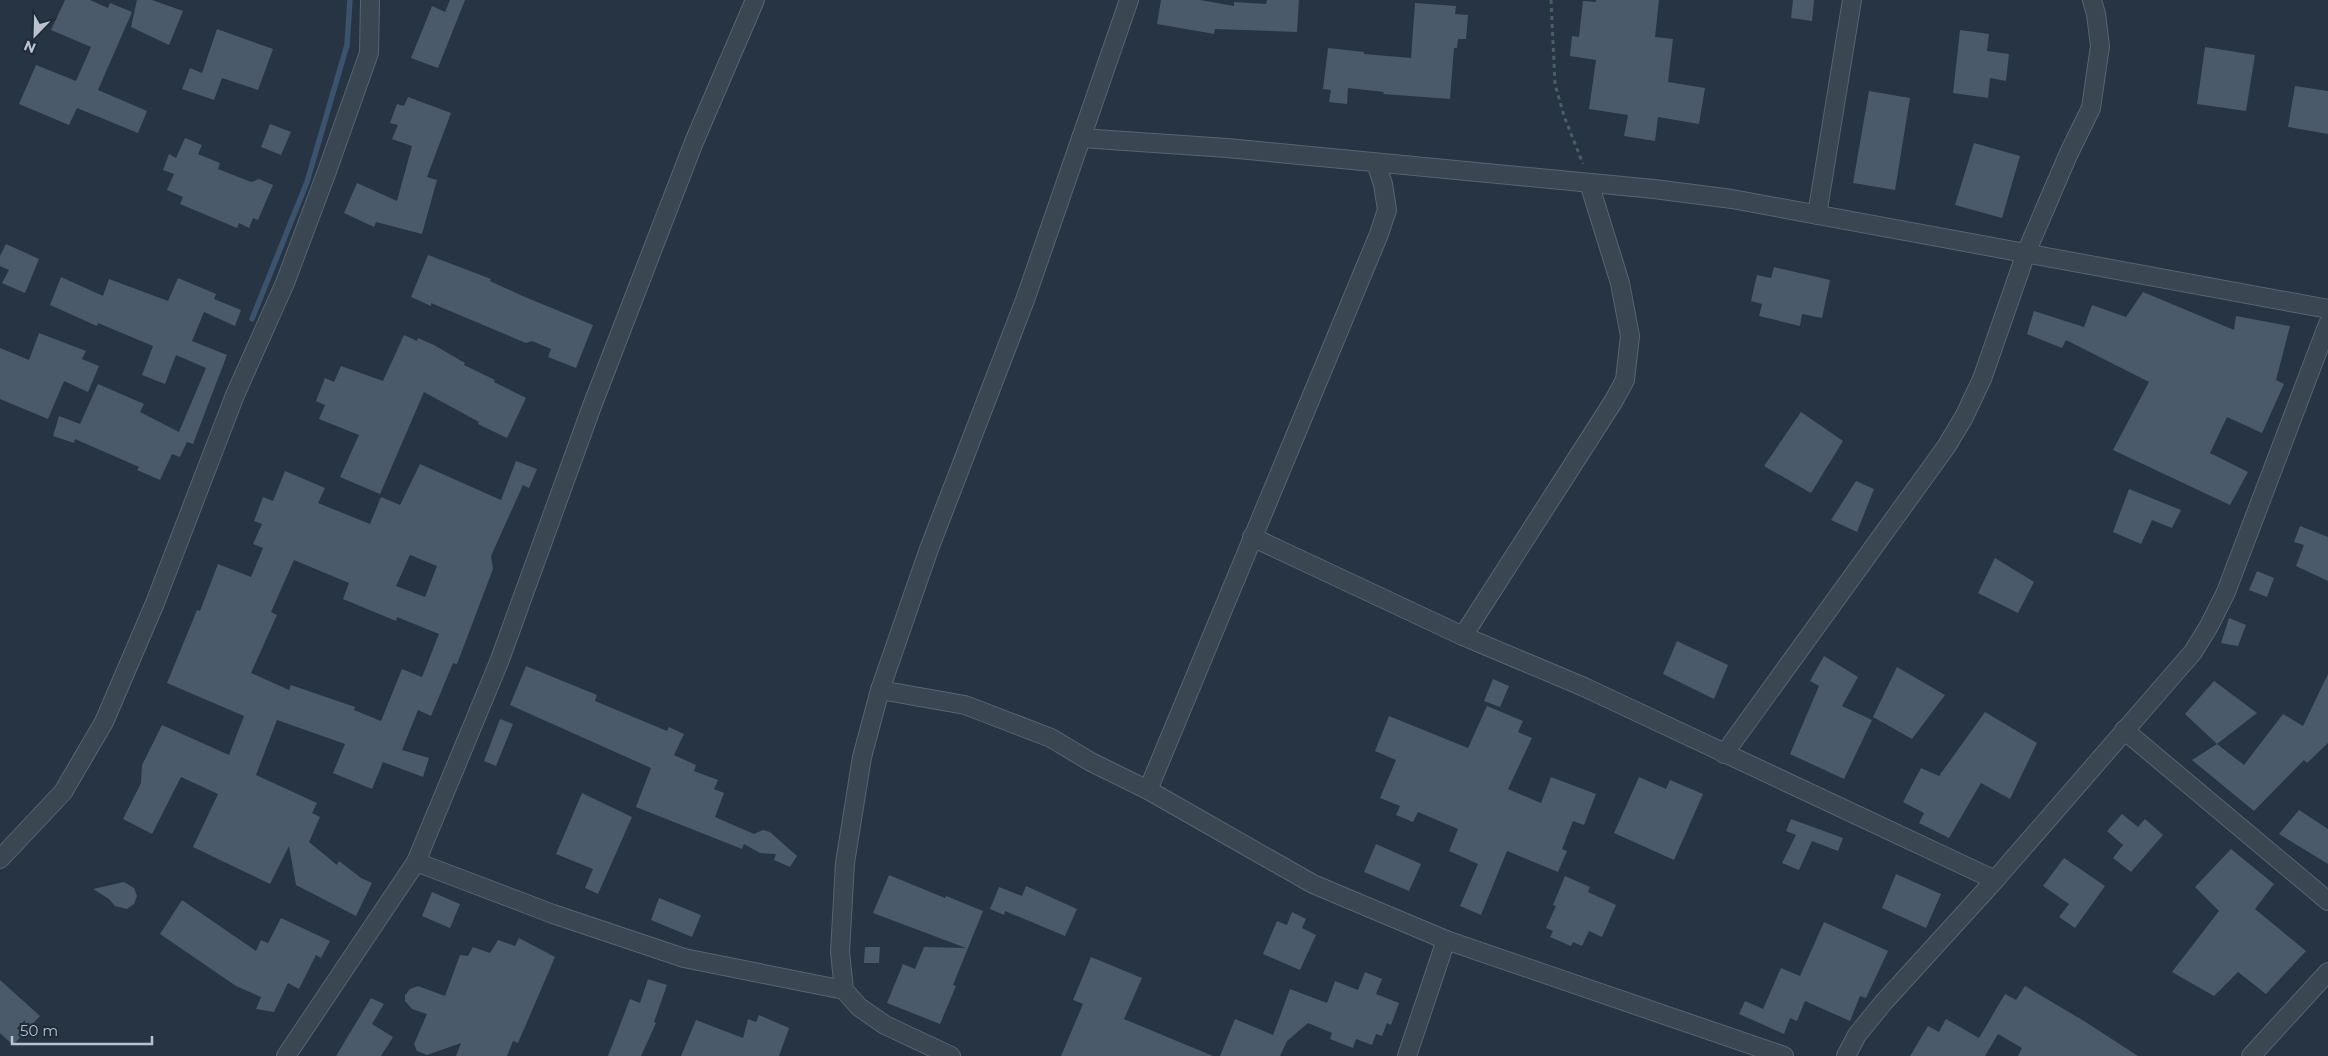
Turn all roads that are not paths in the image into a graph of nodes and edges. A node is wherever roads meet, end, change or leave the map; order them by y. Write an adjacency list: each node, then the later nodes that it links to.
1 (370, 0): 19 (street)
2 (755, 0): 20 (street)
3 (1129, 0): 6 (street)
4 (1852, 0): 9 (street)
5 (2092, 0): 10 (street)
6 (1081, 138): 7 (street); 15 (street)
7 (1376, 163): 8 (street); 13 (street)
8 (1589, 183): 9 (street); 14 (street)
9 (1818, 215): 10 (street)
10 (2026, 254): 11 (street); 17 (street)
11 (2328, 310)
12 (2328, 324): 16 (street)
13 (1252, 537): 14 (street); 18 (street)
14 (1463, 636): 17 (street)
15 (880, 690): 18 (street); 25 (street)
16 (2124, 730): 21 (street); 22 (street)
17 (1724, 754): 21 (street)
18 (1148, 790): 23 (street)
19 (0, 859)
20 (416, 862): 25 (street); 26 (street)
21 (1995, 880): 30 (street)
22 (2328, 901)
23 (1446, 940): 28 (street); 29 (street)
24 (2328, 972): 31 (street)
25 (844, 990): 27 (street)
26 (286, 1056)
27 (951, 1056)
28 (1407, 1056)
29 (1784, 1056)
30 (1846, 1056)
31 (2252, 1056)

